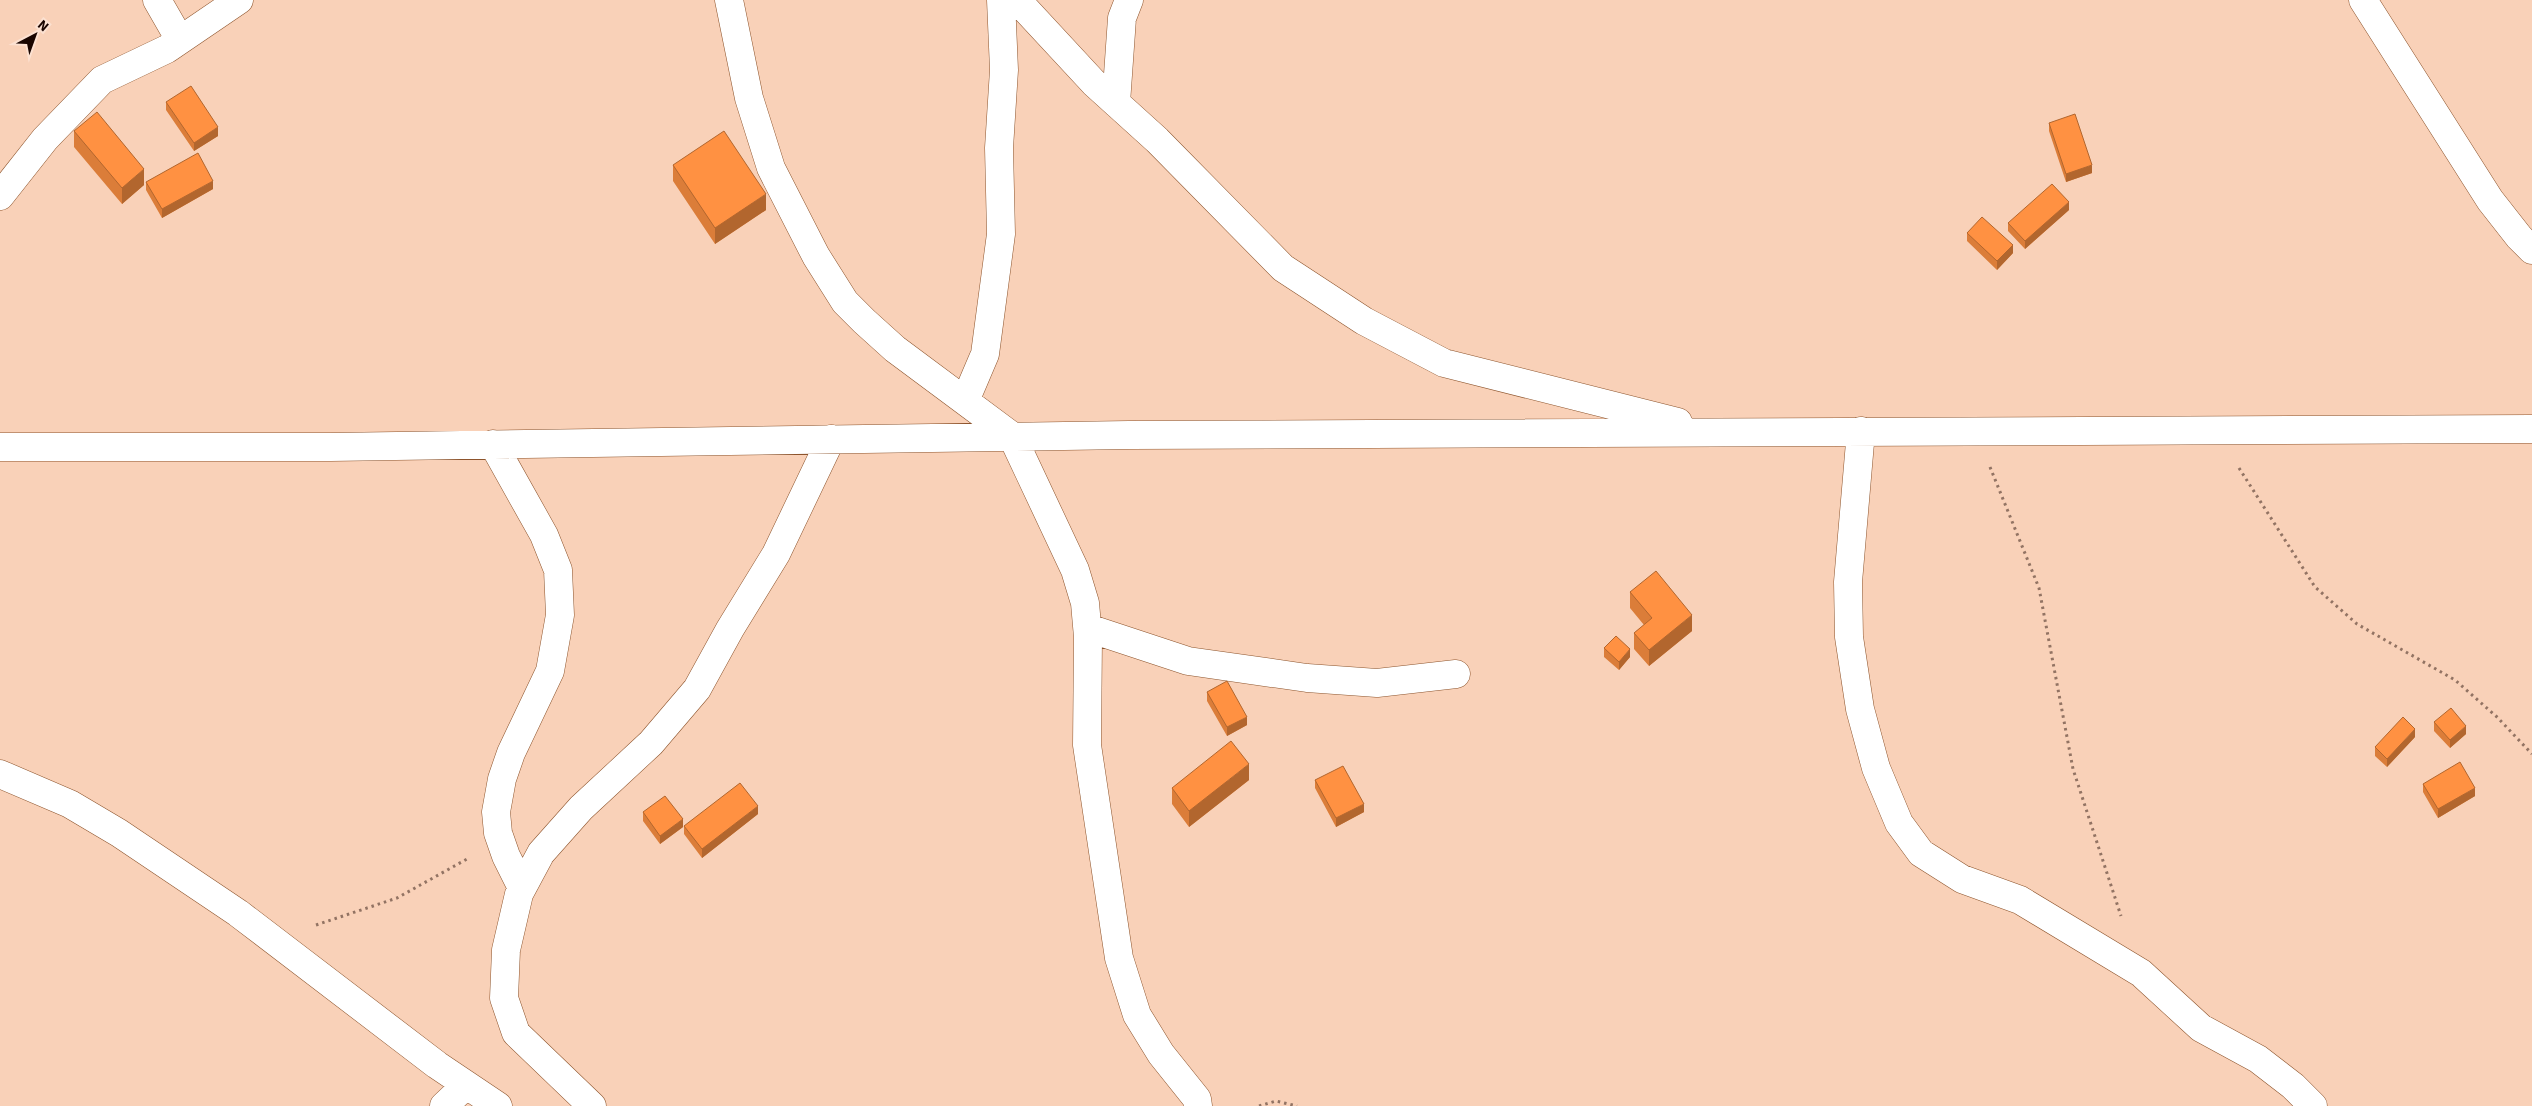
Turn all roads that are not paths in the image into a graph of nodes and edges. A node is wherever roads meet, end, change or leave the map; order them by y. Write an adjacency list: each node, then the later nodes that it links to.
1 (157, 0): 8 (street)
2 (239, 0): 8 (street)
3 (729, 0): 12 (street)
4 (1001, 0): 12 (street)
5 (1017, 0): 9 (street)
6 (1129, 0): 9 (street)
7 (2363, 0): 11 (street)
8 (180, 40): 10 (street)
9 (1116, 102): 15 (street)
10 (0, 196)
11 (2532, 250)
12 (965, 401): 16 (street)
13 (2532, 429): 14 (street)
14 (1861, 431): 15 (street); 29 (street)
15 (1716, 432): 16 (street)
16 (1012, 436): 17 (street); 20 (street)
17 (831, 439): 18 (street); 23 (street)
18 (493, 444): 19 (street); 23 (street)
19 (0, 447)
20 (1088, 628): 21 (street); 28 (street)
21 (1456, 674)
22 (0, 774): 24 (street)
23 (522, 888): 27 (street)
24 (465, 1086): 25 (street); 26 (street)
25 (444, 1106)
26 (498, 1106)
27 (592, 1106)
28 (1198, 1106)
29 (2313, 1106)

